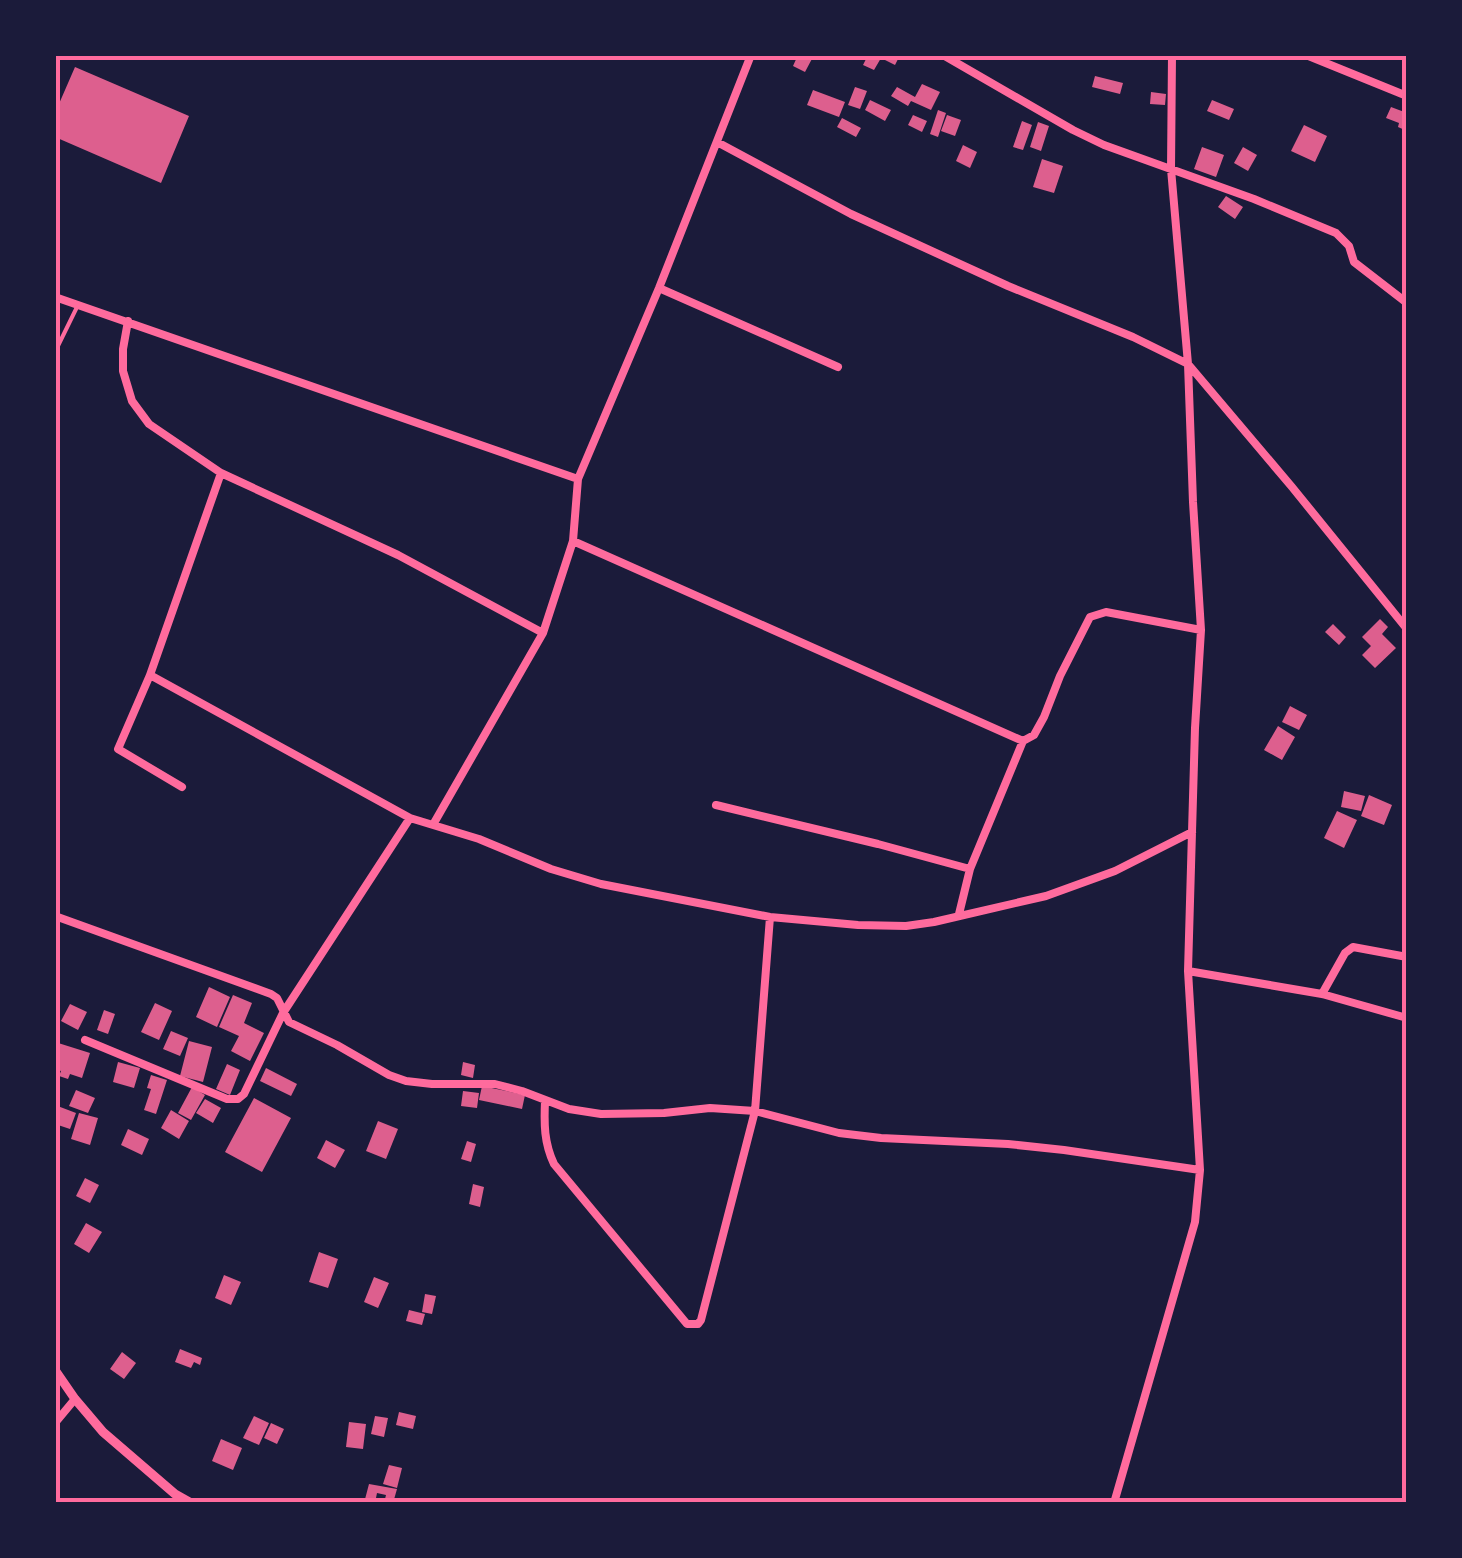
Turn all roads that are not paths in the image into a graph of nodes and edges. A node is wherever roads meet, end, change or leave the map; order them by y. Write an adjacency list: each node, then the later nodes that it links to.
1 (751, 55): 6 (street)
2 (943, 55): 7 (street)
3 (1172, 55): 7 (street)
4 (1306, 55): 5 (street)
5 (1407, 96)
6 (717, 142): 8 (street); 14 (street)
7 (1170, 170): 10 (street); 14 (street)
8 (660, 288): 15 (street); 17 (street)
9 (55, 297): 11 (street)
10 (1407, 303)
11 (78, 305): 12 (street); 13 (lane)
12 (128, 321): 16 (street); 17 (street)
13 (55, 352)
14 (1188, 364): 19 (street); 20 (street)
15 (838, 367)
16 (221, 473): 21 (street); 22 (street)
17 (578, 479): 18 (street)
18 (574, 540): 21 (street); 23 (street)
19 (1407, 629)
20 (1201, 630): 23 (street); 28 (street)
21 (542, 632): 27 (street)
22 (150, 675): 24 (street); 26 (street)
23 (1023, 742): 29 (street)
24 (182, 787)
25 (716, 804): 29 (street)
26 (410, 818): 27 (street); 36 (street)
27 (434, 823): 32 (street)
28 (1192, 832): 30 (street); 34 (street)
29 (970, 870): 30 (street)
30 (958, 914): 32 (street)
31 (55, 916): 36 (street)
32 (770, 917): 40 (street)
33 (1407, 956): 35 (street)
34 (1188, 971): 35 (street); 41 (street)
35 (1322, 994): 37 (street)
36 (283, 1013): 38 (street); 39 (street)
37 (1407, 1018)
38 (85, 1040)
39 (546, 1101): 40 (street); 40 (street)
40 (755, 1111): 41 (street)
41 (1200, 1170): 46 (street)
42 (55, 1370): 43 (street)
43 (75, 1398): 44 (street); 45 (street)
44 (55, 1423)
45 (191, 1503)
46 (1114, 1503)

